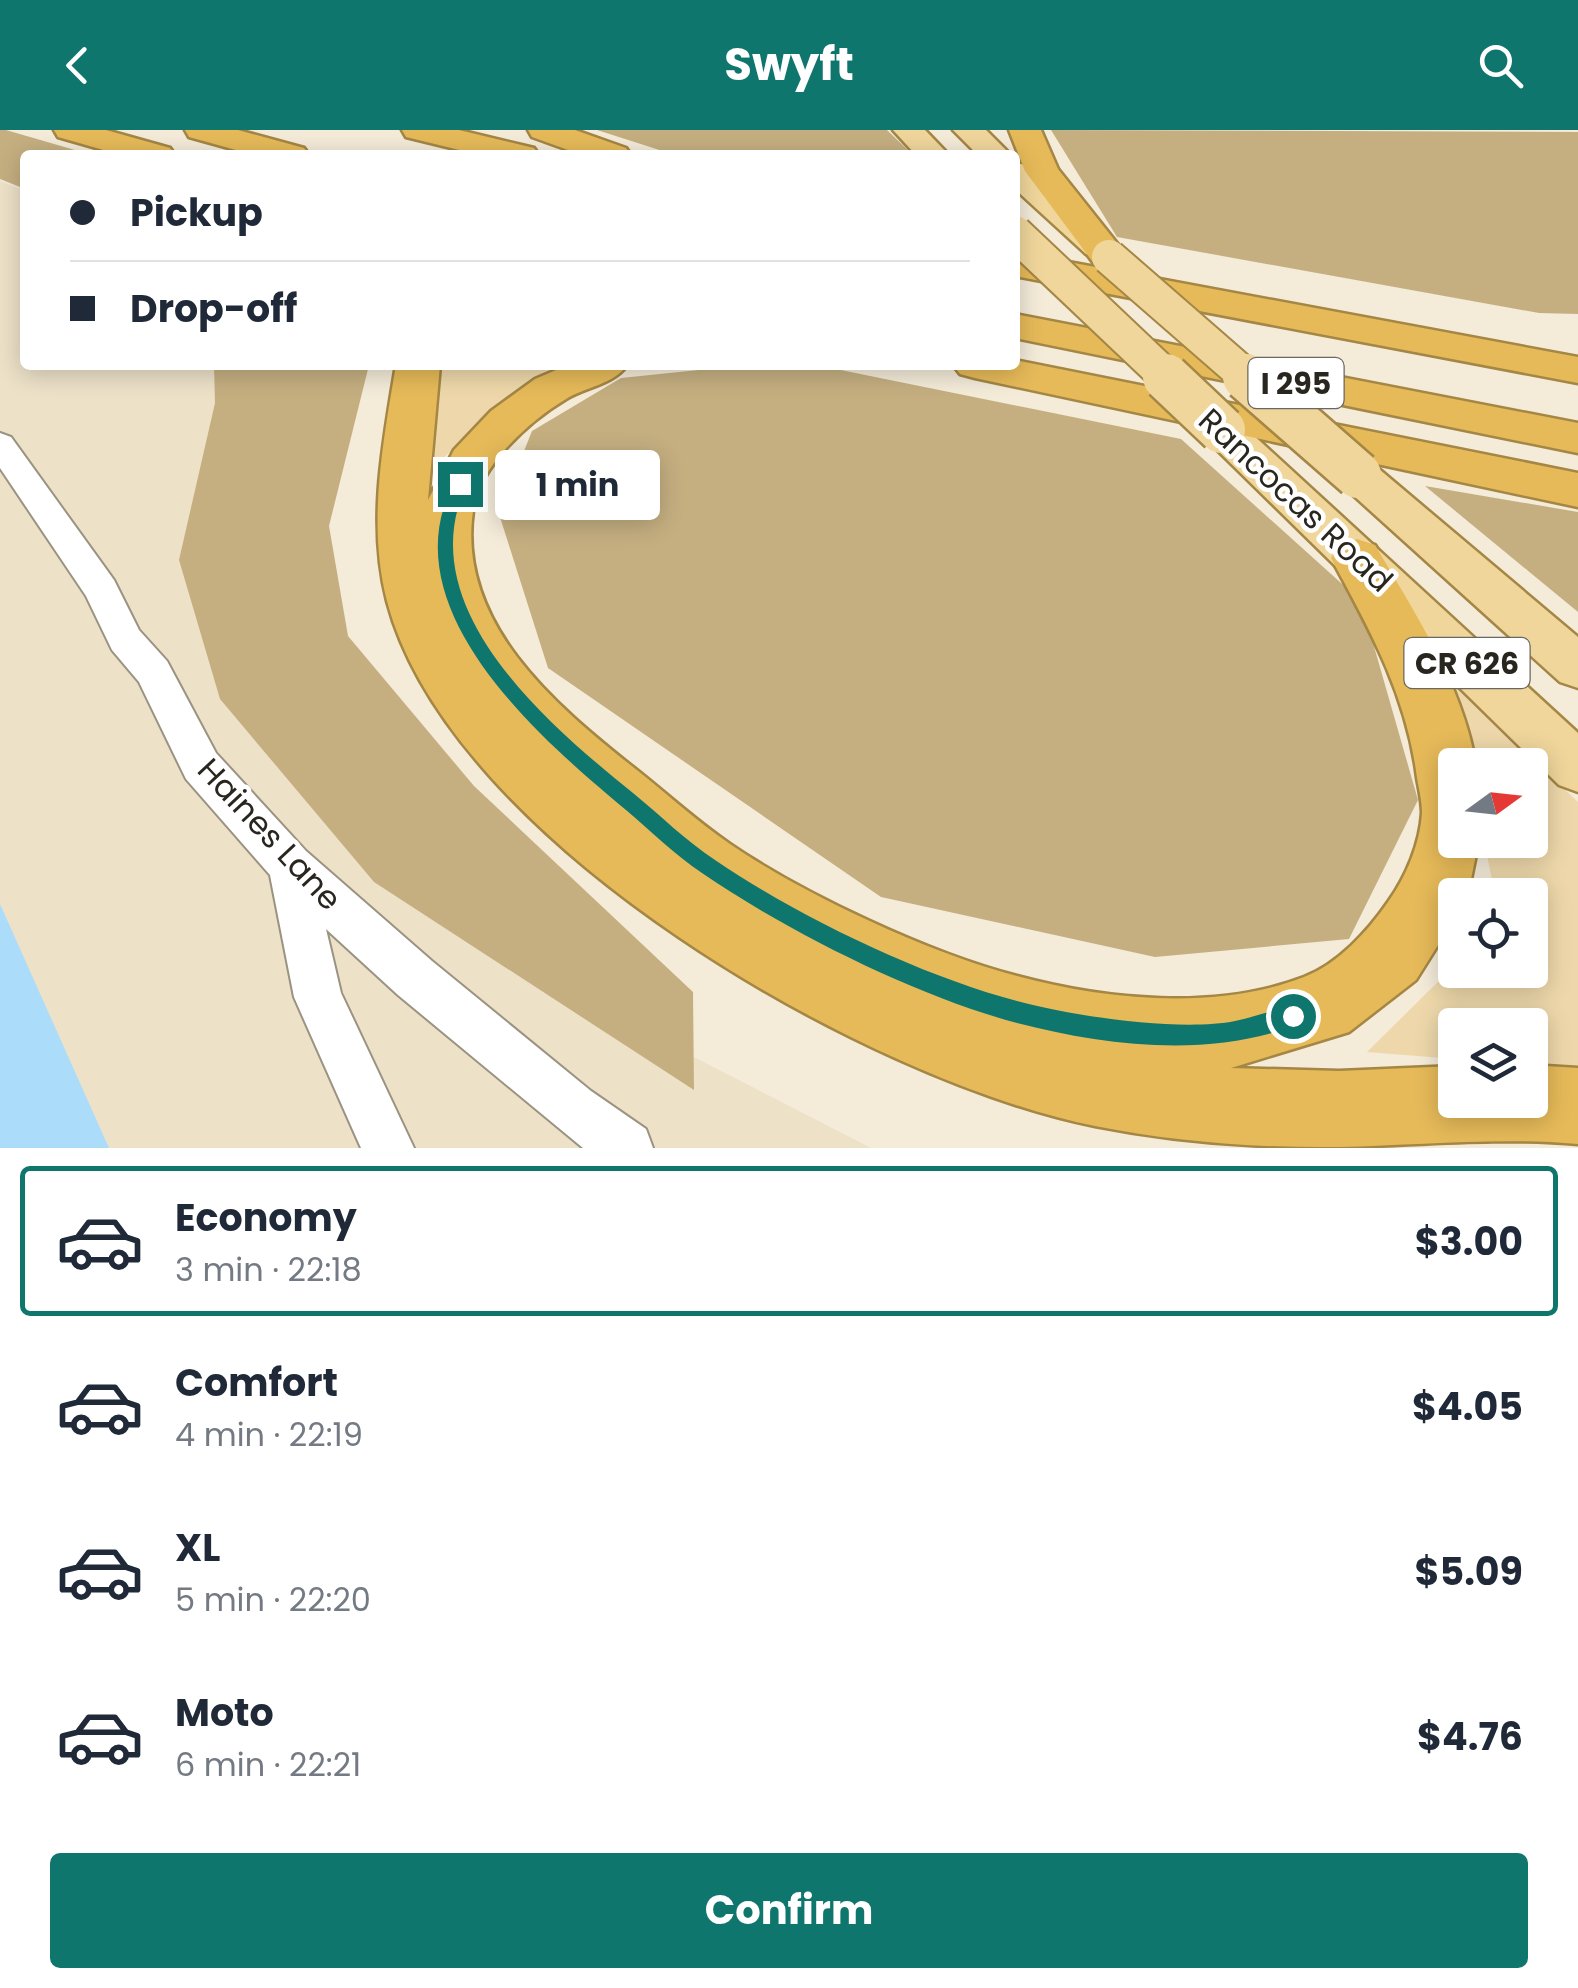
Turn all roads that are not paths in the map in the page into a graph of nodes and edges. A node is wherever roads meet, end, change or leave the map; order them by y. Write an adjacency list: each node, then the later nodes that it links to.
1 (70, 130): 8 (highway)
2 (200, 130): 9 (highway)
3 (418, 130): 10 (highway)
4 (544, 130): 11 (highway)
5 (908, 130): 12 (main road)
6 (968, 130): 13 (main road)
7 (1026, 130): 16 (highway)
8 (140, 150)
9 (274, 150)
10 (501, 150)
11 (600, 150)
12 (929, 150)
13 (990, 150)
14 (1020, 177): 16 (main road, Rancocas Road / CR 626)
15 (1020, 237): 30 (main road, Rancocas Road / CR 626, bridge)
16 (1109, 257): 31 (main road, Rancocas Road / CR 626, bridge)
17 (1020, 265): 18 (highway, I 295)
18 (1225, 304): 20 (highway); 25 (highway, I 295)
19 (1020, 327): 27 (highway, I 295)
20 (1578, 337)
21 (417, 370): 34 (highway)
22 (595, 370): 30 (highway)
23 (969, 370): 26 (highway)
24 (995, 370): 26 (highway)
25 (1578, 370)
26 (1026, 378): 29 (highway)
27 (1578, 438)
28 (0, 444): 33 (lane, Haines Lane)
29 (1578, 490)
30 (1357, 558): 32 (main road, Rancocas Road / CR 626)
31 (1578, 667)
32 (1578, 768)
33 (290, 866): 35 (lane); 36 (lane, Haines Lane)
34 (1578, 1106)
35 (388, 1148)
36 (627, 1148)

